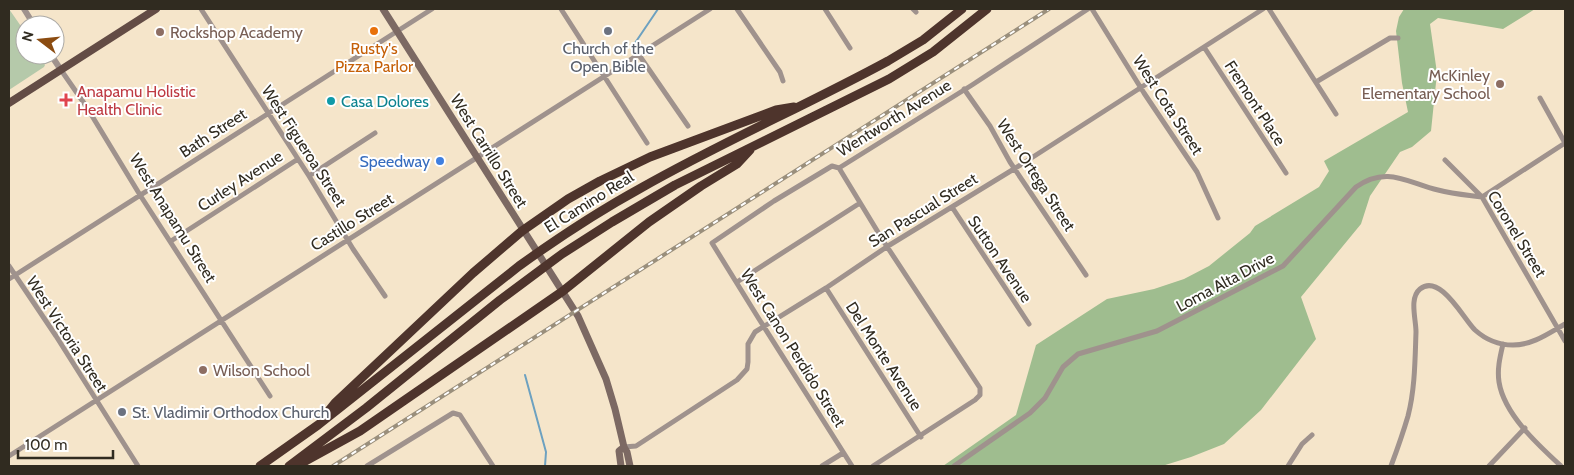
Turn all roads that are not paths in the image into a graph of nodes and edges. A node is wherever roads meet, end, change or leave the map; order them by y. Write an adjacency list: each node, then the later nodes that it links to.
1 (156, 9): 21 (main road)
2 (201, 9): 30 (street, West Figueroa Street)
3 (383, 9): 15 (main road, West Carrillo Street)
4 (432, 9): 15 (street, Bath Street)
5 (561, 9): 22 (street)
6 (710, 9): 19 (street, Castillo Street)
7 (737, 9): 23 (street)
8 (825, 9): 18 (street)
9 (962, 9): 29 (highway, El Camino Real)
10 (987, 9): 36 (highway, El Camino Real)
11 (1088, 9): 26 (street, Wentworth Avenue)
12 (1092, 9): 25 (street, West Cota Street)
13 (1263, 9): 17 (street, San Pascual Street)
14 (1269, 9): 24 (street)
15 (397, 31): 30 (street, Bath Street); 37 (main road, West Carrillo Street)
16 (1398, 38): 24 (street)
17 (1204, 47): 25 (street, San Pascual Street); 42 (street, Fremont Place)
18 (850, 48)
19 (639, 55): 22 (street, Castillo Street); 32 (street)
20 (57, 65): 21 (street, West Anapamu Street)
21 (60, 70): 28 (main road); 44 (street, West Anapamu Street)
22 (604, 76): 34 (street); 37 (street, Castillo Street)
23 (783, 81)
24 (1316, 82): 31 (street)
25 (1141, 88): 40 (street, San Pascual Street); 48 (street, West Cota Street)
26 (964, 89): 40 (street, West Ortega Street); 41 (street, Wentworth Avenue)
27 (1540, 98): 35 (street)
28 (9, 103)
29 (804, 105): 49 (highway); 71 (highway, El Camino Real)
30 (268, 113): 38 (street, West Figueroa Street); 44 (street, Bath Street)
31 (1336, 114)
32 (688, 126)
33 (375, 133): 43 (street)
34 (647, 143)
35 (1565, 143): 45 (street)
36 (754, 146): 60 (highway); 80 (highway, El Camino Real)
37 (477, 158): 49 (main road, West Carrillo Street); 50 (street, Castillo Street)
38 (298, 159): 43 (street, West Figueroa Street); 51 (street, Curley Avenue)
39 (1445, 160): 45 (street, Coronel Street)
40 (1015, 167): 47 (street, San Pascual Street); 56 (street, West Ortega Street)
41 (840, 168): 46 (street); 52 (street, Wentworth Avenue)
42 (1286, 173)
43 (309, 176): 50 (street, West Figueroa Street)
44 (140, 195): 51 (street, West Anapamu Street); 55 (street, Bath Street)
45 (1482, 196): 66 (street, Coronel Street); 89 (street, Loma Alta Drive)
46 (860, 203): 53 (street); 58 (street)
47 (952, 207): 53 (street, San Pascual Street); 63 (street, Sutton Avenue)
48 (1218, 218)
49 (522, 231): 60 (main road, West Carrillo Street); 71 (highway)
50 (348, 240): 61 (street, West Figueroa Street); 62 (street, Castillo Street)
51 (171, 241): 62 (street, West Anapamu Street)
52 (712, 243): 58 (street, West Canon Perdido Street)
53 (888, 246): 59 (street, San Pascual Street); 74 (street)
54 (9, 266): 55 (street, West Victoria Street)
55 (14, 275): 57 (street, Bath Street); 70 (street, West Victoria Street)
56 (1086, 275)
57 (9, 279)
58 (737, 282): 65 (street, West Canon Perdido Street)
59 (826, 288): 65 (street, San Pascual Street); 74 (street, Del Monte Avenue)
60 (563, 291): 75 (main road, West Carrillo Street); 81 (highway)
61 (386, 296)
62 (222, 320): 69 (street, West Anapamu Street); 70 (street, Castillo Street)
63 (1028, 324)
64 (1565, 324): 66 (street)
65 (764, 327): 75 (street, San Pascual Street); 76 (street, West Canon Perdido Street)
66 (1557, 328): 67 (street, Coronel Street); 68 (street)
67 (1565, 341)
68 (1503, 344): 72 (street); 91 (street)
69 (270, 396)
70 (95, 401): 77 (street, Castillo Street); 78 (street, West Victoria Street)
71 (318, 425): 79 (highway, El Camino Real)
72 (1525, 428): 92 (street); 93 (street)
73 (1312, 435): 90 (street)
74 (921, 437): 88 (street)
75 (624, 447): 84 (main road, West Carrillo Street); 85 (main road, West Carrillo Street)
76 (843, 453): 86 (street); 87 (street, West Canon Perdido Street)
77 (9, 456)
78 (138, 466)
79 (260, 466)
80 (289, 466)
81 (296, 466)
82 (367, 466): 83 (street)
83 (493, 466)
84 (621, 466)
85 (630, 466)
86 (822, 466)
87 (852, 466)
88 (873, 466)
89 (954, 466)
90 (1288, 466)
91 (1391, 466)
92 (1488, 466)
93 (1561, 466)

